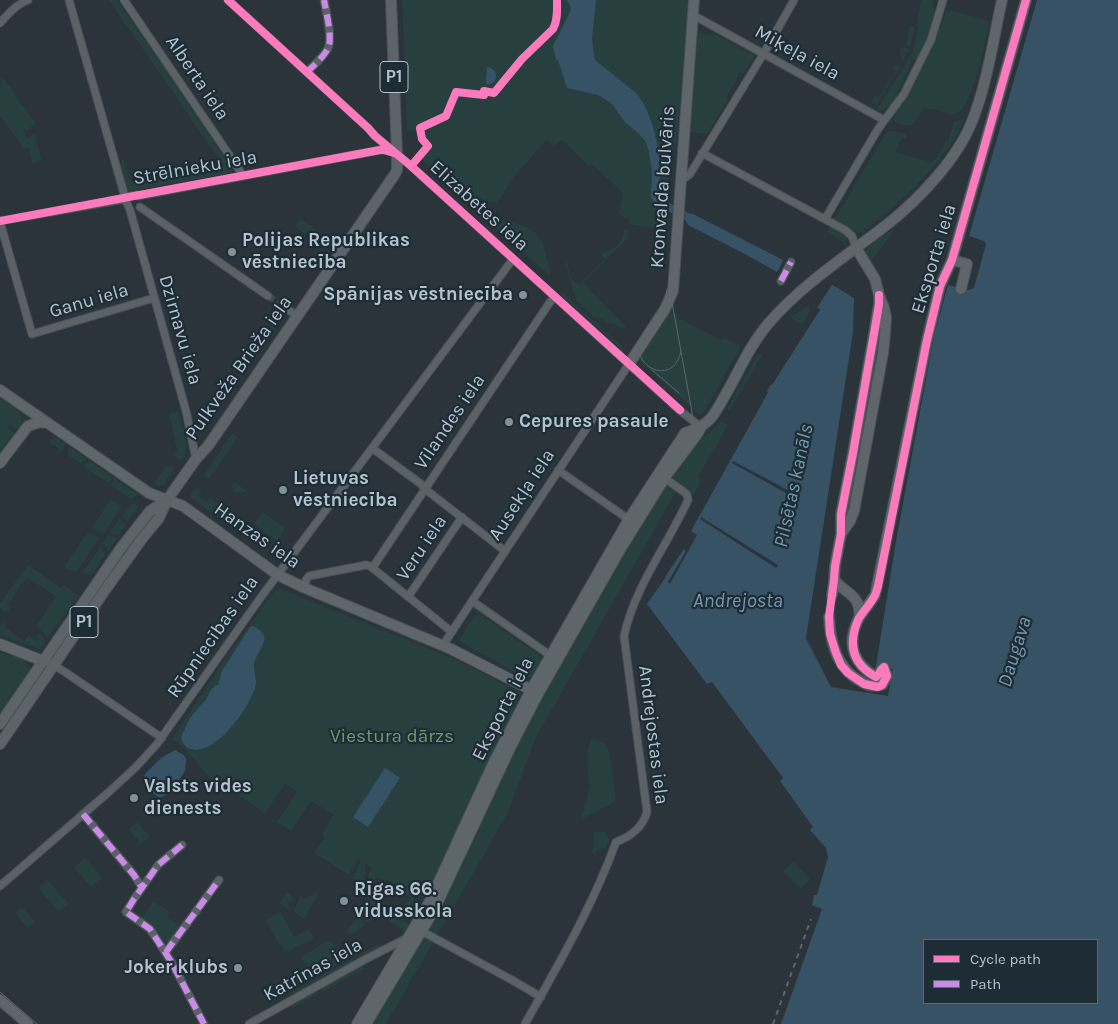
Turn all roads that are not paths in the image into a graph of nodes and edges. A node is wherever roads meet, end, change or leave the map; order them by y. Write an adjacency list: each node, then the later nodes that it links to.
1 (28, 0): 13 (street)
2 (69, 0): 22 (street, Dzirnavu iela)
3 (124, 0): 19 (street, Alberta iela)
4 (228, 0): 15 (street, Elizabetes iela)
5 (324, 0): 15 (street)
6 (392, 0): 18 (main road, P1)
7 (694, 0): 12 (street, Kronvalda bulvāris)
8 (794, 0): 14 (street)
9 (943, 0): 16 (street)
10 (1002, 0): 27 (street, Eksporta iela)
11 (1026, 0): 29 (street, Eksporta iela)
12 (693, 15): 14 (street, Miķeļa iela); 20 (street, Kronvalda bulvāris)
13 (0, 23)
14 (764, 53): 16 (street, Miķeļa iela); 17 (street)
15 (307, 72): 18 (street, Elizabetes iela)
16 (884, 120): 25 (street)
17 (702, 153): 20 (street); 25 (street)
18 (397, 154): 19 (street, Strēlnieku iela); 28 (street, Elizabetes iela); 37 (main road, Pulkveža Brieža iela / P1)
19 (242, 176): 21 (street, Strēlnieku iela)
20 (682, 178): 38 (street, Kronvalda bulvāris)
21 (138, 196): 22 (street, Strēlnieku iela); 23 (street)
22 (125, 198): 24 (street, Dzirnavu iela); 26 (street, Strēlnieku iela)
23 (140, 207): 24 (street); 33 (street)
24 (130, 210): 35 (street, Dzirnavu iela)
25 (825, 219): 27 (street)
26 (0, 221): 35 (street, Ganu iela)
27 (856, 248): 43 (street, Eksporta iela); 58 (street)
28 (513, 259): 34 (street, Elizabetes iela); 46 (street, Rūpniecības iela)
29 (952, 260): 32 (street); 64 (street, Eksporta iela)
30 (791, 262): 31 (street)
31 (781, 281)
32 (961, 288)
33 (268, 296)
34 (555, 297): 38 (street, Elizabetes iela); 51 (street, Vīlandes iela)
35 (154, 298): 47 (street, Dzirnavu iela)
36 (283, 306): 37 (street)
37 (297, 316): 47 (main road, Pulkveža Brieža iela / P1)
38 (629, 364): 41 (street, Elizabetes iela); 49 (street, Ausekļa iela)
39 (0, 390): 40 (street, Hanzas iela)
40 (20, 404): 42 (street, Hanzas iela); 44 (street)
41 (687, 416): 43 (street, Elizabetes iela); 45 (street)
42 (50, 424): 44 (street); 52 (street, Hanzas iela)
43 (701, 427): 45 (street, Eksporta iela); 50 (street, Eksporta iela)
44 (25, 428): 48 (street)
45 (685, 433): 50 (street, Eksporta iela)
46 (372, 448): 51 (street); 57 (street, Rūpniecības iela)
47 (196, 459): 52 (main road, Pulkveža Brieža iela / P1)
48 (0, 463)
49 (558, 470): 54 (street); 55 (street, Ausekļa iela)
50 (662, 475): 54 (street, Eksporta iela); 83 (street, Andrejostas iela)
51 (425, 489): 53 (street); 56 (street, Vīlandes iela)
52 (167, 500): 57 (street, Hanzas iela); 69 (main road, Pulkveža Brieža iela / P1); 70 (main road, Pulkveža Brieža iela / P1)
53 (462, 517): 55 (street); 61 (street, Veru iela)
54 (632, 522): 68 (street, Eksporta iela)
55 (505, 550): 62 (street, Ausekļa iela)
56 (373, 567): 59 (street); 61 (street)
57 (278, 575): 59 (street, Hanzas iela); 73 (street, Rūpniecības iela)
58 (834, 580): 60 (street); 64 (street)
59 (305, 588): 67 (street, Hanzas iela)
60 (832, 595)
61 (408, 597): 65 (street)
62 (472, 601): 65 (street, Ausekļa iela); 68 (street)
63 (828, 616): 64 (street)
64 (858, 622)
65 (452, 632): 67 (street, Ausekļa iela)
66 (0, 644): 69 (street)
67 (443, 645): 71 (street, Hanzas iela)
68 (554, 658): 71 (street, Eksporta iela)
69 (44, 660): 70 (street); 72 (main road, Pulkveža Brieža iela / P1)
70 (54, 665): 73 (street); 74 (main road, Pulkveža Brieža iela / P1)
71 (534, 692): 80 (street, Eksporta iela)
72 (0, 724)
73 (162, 738): 75 (street, Rūpniecības iela)
74 (0, 744)
75 (83, 814): 78 (street, Rūpniecības iela); 79 (street)
76 (182, 845): 79 (street)
77 (219, 880): 82 (street)
78 (0, 886)
79 (142, 888): 82 (street)
80 (417, 937): 81 (street, Eksporta iela); 81 (street, Katrīnas iela); 83 (street)
81 (401, 950): 87 (street, Katrīnas iela); 88 (street, Eksporta iela); 89 (street, Eksporta iela)
82 (166, 952): 86 (street)
83 (540, 996): 90 (street, Andrejostas iela)
84 (0, 1000): 85 (street)
85 (28, 1024)
86 (204, 1024)
87 (249, 1024)
88 (357, 1024)
89 (366, 1024)
90 (525, 1024)

